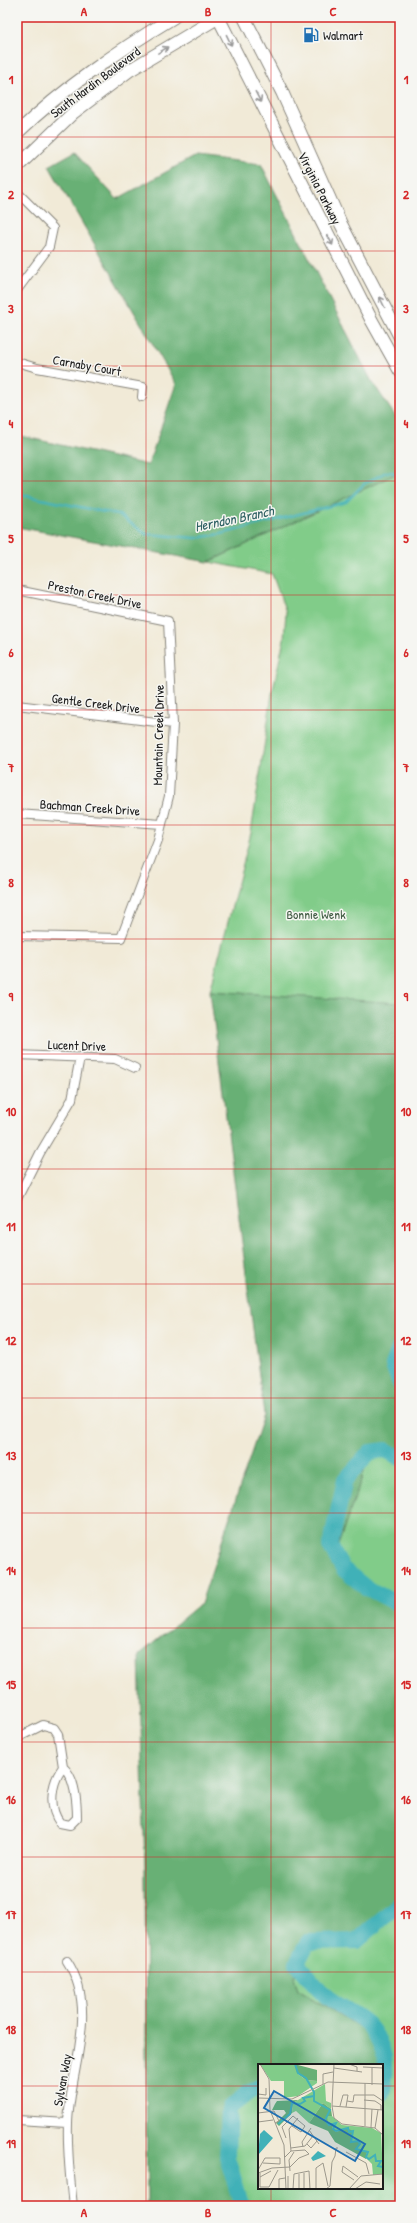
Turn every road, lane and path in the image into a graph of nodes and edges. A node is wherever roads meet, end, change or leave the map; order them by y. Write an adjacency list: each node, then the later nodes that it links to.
1 (174, 17): 4 (main road, South Hardin Boulevard)
2 (218, 17): 5 (main road, South Hardin Boulevard, one-way to 2); 8 (main road, Virginia Parkway, one-way to 8)
3 (244, 17): 7 (main road, Virginia Parkway)
4 (17, 133)
5 (17, 166)
6 (17, 192): 9 (street)
7 (371, 280): 8 (main road); 10 (main road, Virginia Parkway, one-way to 7)
8 (355, 289): 12 (main road, Virginia Parkway)
9 (17, 290)
10 (400, 337)
11 (17, 362): 13 (street, Carnaby Court)
12 (400, 371)
13 (142, 397)
14 (17, 590): 15 (street, Preston Creek Drive)
15 (168, 621): 17 (street, Mountain Creek Drive)
16 (17, 705): 17 (street, Gentle Creek Drive)
17 (173, 724): 19 (street, Mountain Creek Drive)
18 (17, 814): 19 (street, Bachman Creek Drive)
19 (162, 824): 20 (street, Mountain Creek Drive)
20 (17, 936)
21 (17, 1055): 22 (street, Lucent Drive)
22 (80, 1057): 23 (street, Lucent Drive); 24 (street)
23 (135, 1068)
24 (19, 1189): 25 (street)
25 (17, 1199)
26 (17, 1738): 27 (street)
27 (63, 1767): 27 (street)
28 (67, 1961): 30 (street, Sylvan Way)
29 (17, 2120): 30 (street)
30 (68, 2123): 31 (street, Sylvan Way)
31 (73, 2206)

